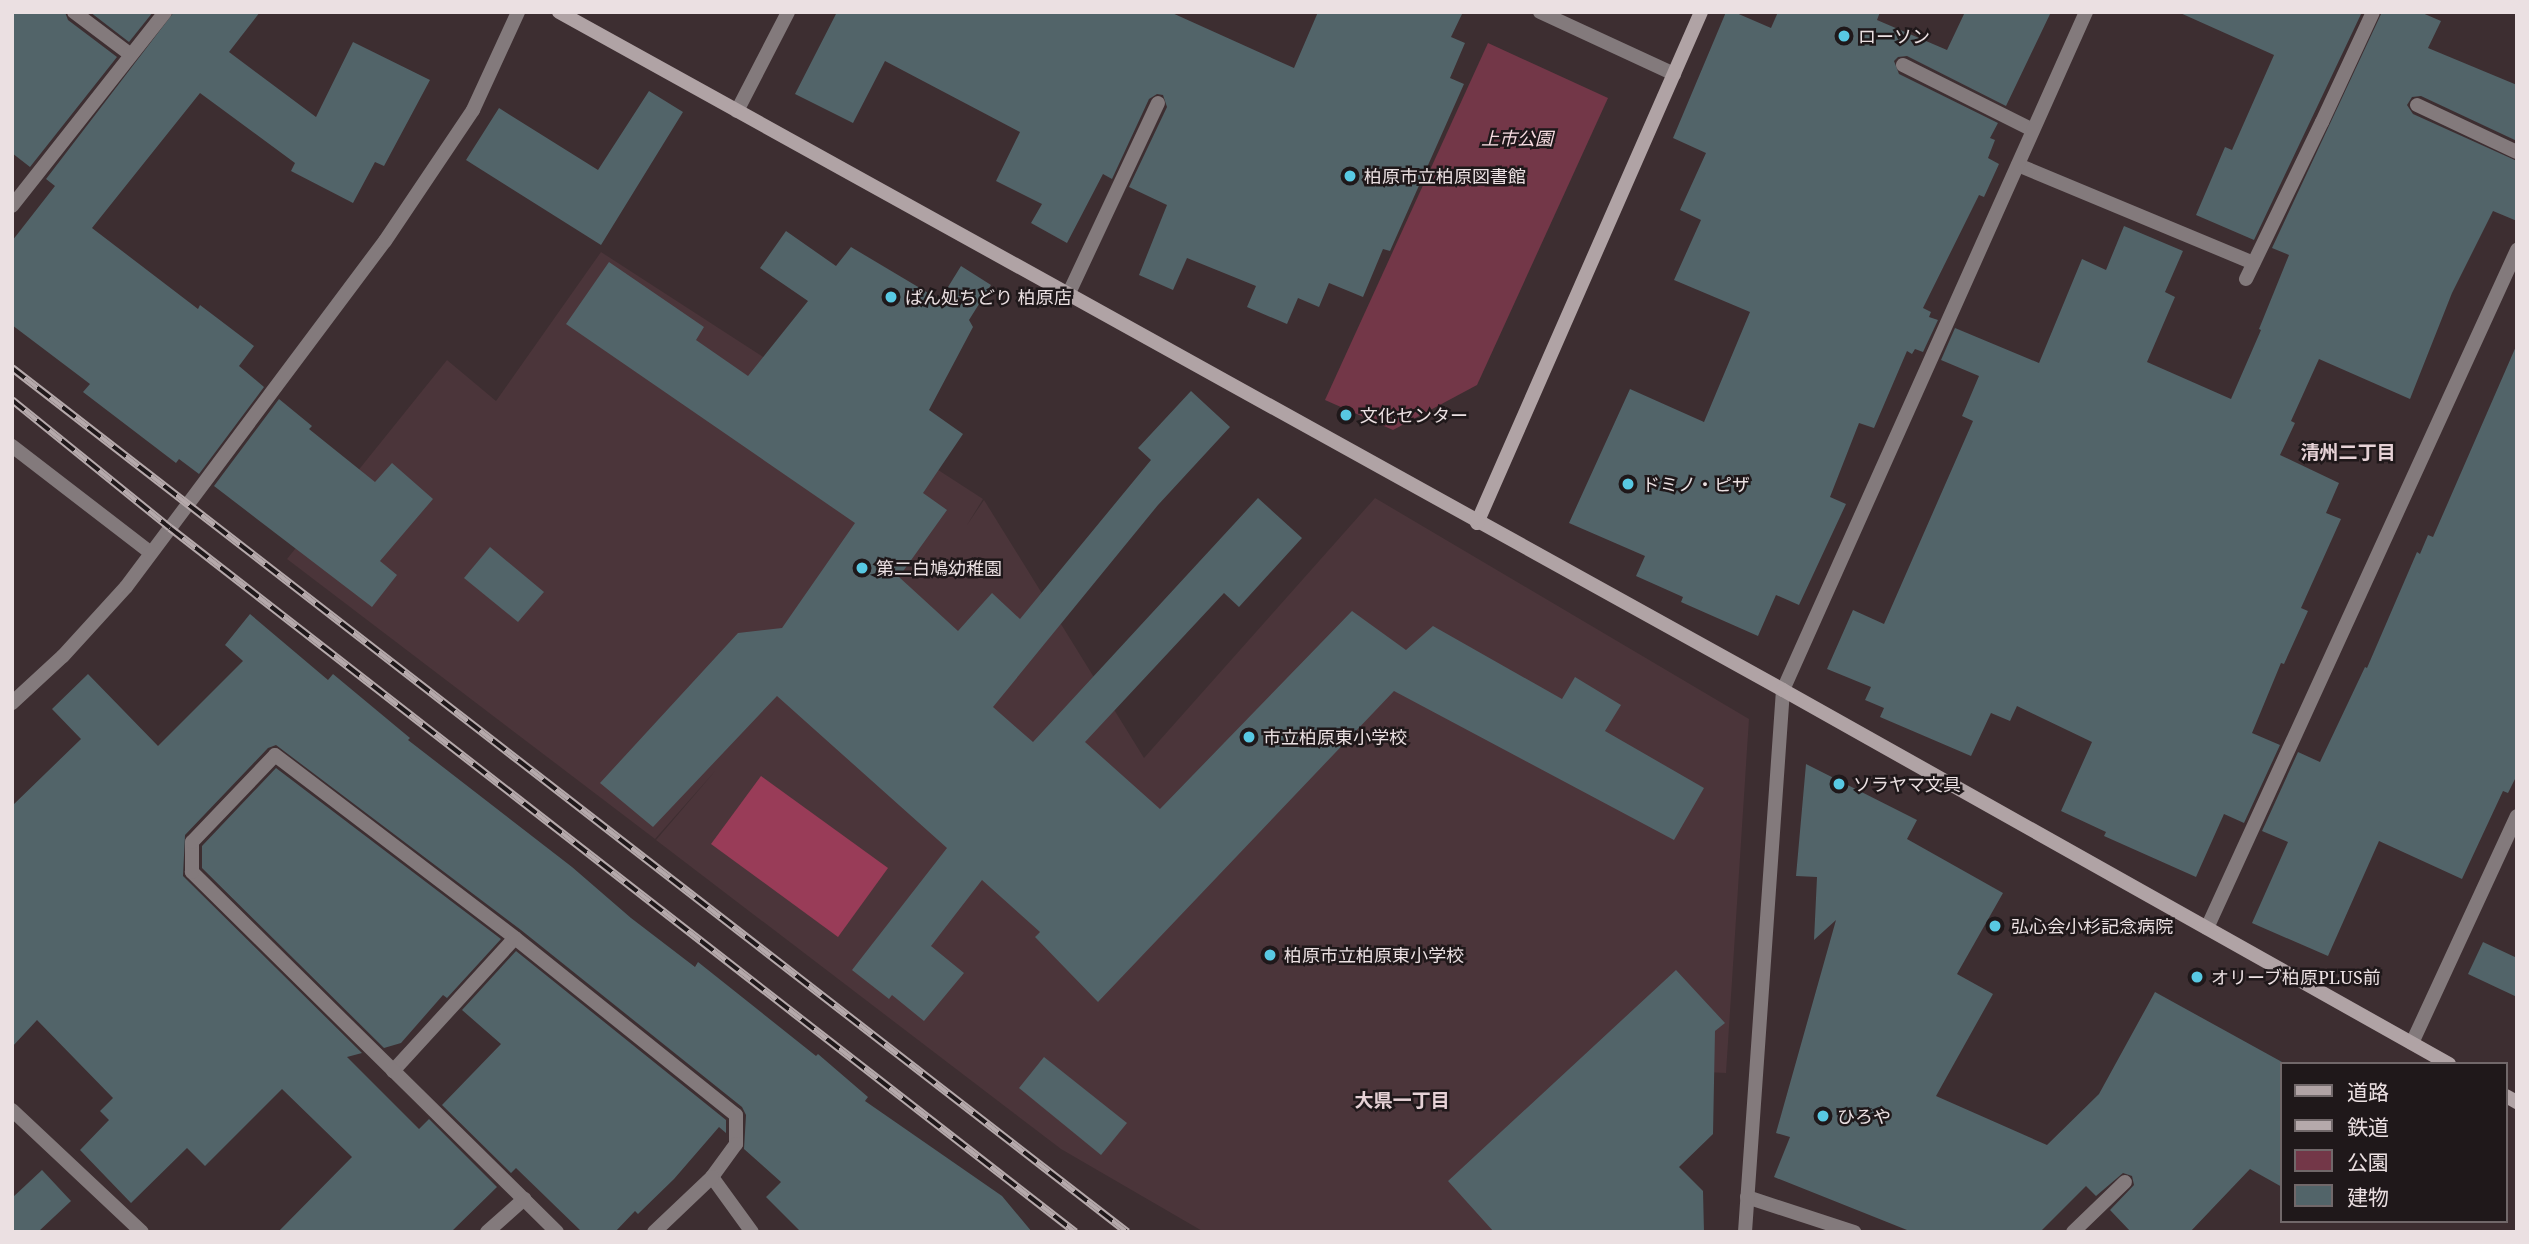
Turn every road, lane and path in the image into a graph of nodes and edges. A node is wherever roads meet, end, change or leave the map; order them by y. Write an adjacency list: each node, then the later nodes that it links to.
1 (74, 12): 10 (street)
2 (165, 12): 10 (street)
3 (518, 12): 26 (street)
4 (559, 12): 15 (street)
5 (789, 12): 15 (street)
6 (1540, 12): 12 (street)
7 (1701, 12): 12 (street)
8 (2086, 12): 16 (street)
9 (2373, 12): 21 (street)
10 (131, 55): 19 (street)
11 (1903, 65): 16 (street)
12 (1674, 74): 25 (street)
13 (1158, 103): 23 (street)
14 (2417, 105): 17 (street)
15 (737, 111): 23 (street)
16 (2033, 130): 18 (street)
17 (2517, 152)
18 (2018, 165): 21 (street); 27 (street)
19 (12, 206)
20 (2517, 250): 30 (street)
21 (2253, 263): 22 (street)
22 (2246, 279)
23 (1068, 295): 25 (street)
24 (12, 446): 26 (street)
25 (1477, 523): 27 (street)
26 (151, 554): 28 (street)
27 (1783, 690): 30 (street); 38 (street)
28 (12, 703)
29 (2517, 816): 32 (street)
30 (2207, 928): 32 (street)
31 (515, 938): 34 (street); 34 (street); 36 (street)
32 (2412, 1043): 33 (street)
33 (2445, 1062)
34 (393, 1071): 39 (street)
35 (12, 1110): 40 (street)
36 (712, 1177): 43 (street); 44 (street)
37 (2125, 1182): 47 (street)
38 (1747, 1197): 45 (street); 46 (street)
39 (524, 1199): 41 (street); 42 (street)
40 (142, 1232)
41 (487, 1232)
42 (557, 1232)
43 (654, 1232)
44 (751, 1232)
45 (1745, 1232)
46 (1854, 1232)
47 (2073, 1232)

